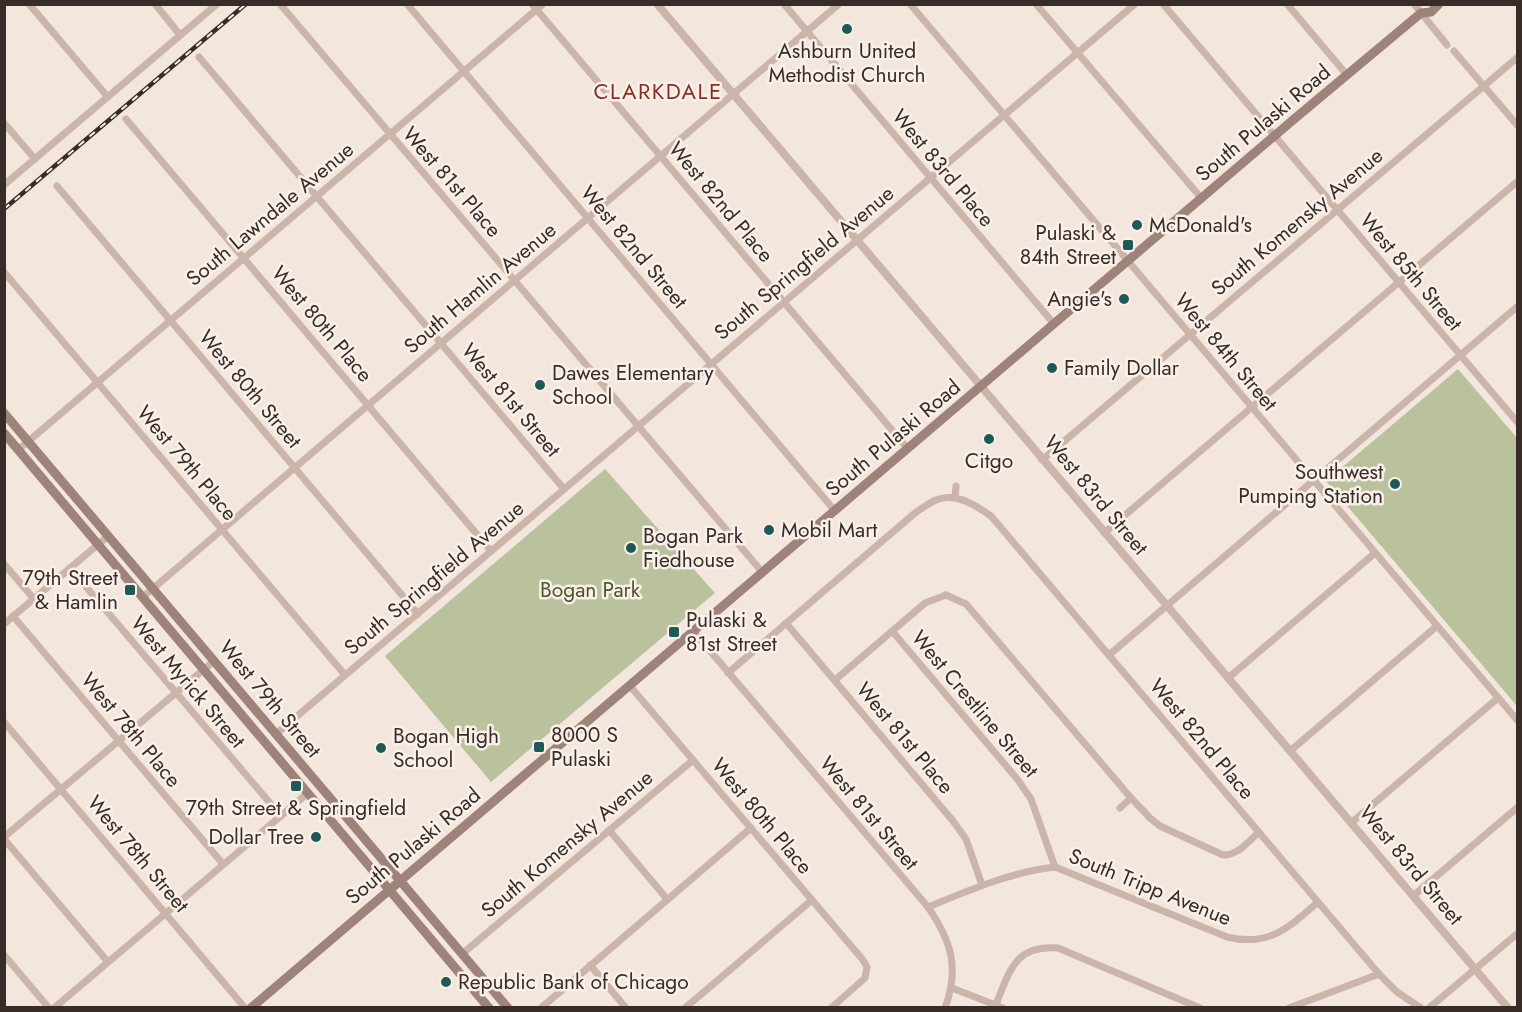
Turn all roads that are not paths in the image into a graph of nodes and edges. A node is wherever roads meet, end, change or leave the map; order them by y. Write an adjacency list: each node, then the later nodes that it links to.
1 (29, 4): 28 (street)
2 (154, 4): 20 (street)
3 (217, 4): 20 (street)
4 (280, 4): 33 (street, West 81st Place)
5 (407, 4): 24 (street, West 82nd Street)
6 (543, 4): 17 (street, South Lawndale Avenue)
7 (657, 4): 27 (street, West 83rd Street)
8 (784, 4): 19 (street, West 83rd Place)
9 (839, 4): 19 (street, South Hamlin Avenue)
10 (910, 4): 29 (street, West 84th Street)
11 (1036, 4): 21 (street)
12 (1135, 4): 21 (street, South Springfield Avenue)
13 (1163, 4): 34 (street, West 85th Street)
14 (1287, 4): 25 (street)
15 (1414, 4): 18 (street)
16 (1439, 4): 18 (main road, South Pulaski Road)
17 (534, 7): 24 (street, South Lawndale Avenue); 35 (street, West 82nd Place)
18 (1422, 9): 25 (main road, South Pulaski Road); 26 (street)
19 (807, 32): 27 (street, South Hamlin Avenue); 37 (street, West 83rd Place)
20 (180, 35): 28 (street)
21 (1077, 53): 29 (street, South Springfield Avenue); 42 (street)
22 (200, 57): 41 (street, West 81st Street)
23 (1518, 57): 26 (street, South Komensky Avenue)
24 (464, 72): 33 (street, South Lawndale Avenue); 44 (street, West 82nd Street)
25 (1347, 75): 34 (main road, South Pulaski Road)
26 (1484, 86): 32 (street); 43 (street, South Komensky Avenue)
27 (733, 94): 35 (street, South Hamlin Avenue); 45 (street, West 83rd Street)
28 (107, 96): 36 (street)
29 (1004, 116): 37 (street, South Springfield Avenue); 47 (street, West 84th Street)
30 (126, 120): 46 (street, West 80th Place)
31 (4, 123): 36 (street)
32 (1518, 126)
33 (390, 135): 41 (street, South Lawndale Avenue); 49 (street, West 81st Place)
34 (1274, 136): 42 (main road, South Pulaski Road); 43 (street, West 85th Street)
35 (661, 156): 44 (street, South Hamlin Avenue); 51 (street, West 82nd Place)
36 (35, 159): 39 (street)
37 (930, 178): 45 (street, South Springfield Avenue); 54 (street, West 83rd Place)
38 (1518, 181): 50 (street)
39 (4, 184)
40 (57, 186): 53 (street, West 80th Street)
41 (317, 196): 46 (street, South Lawndale Avenue); 56 (street, West 81st Street)
42 (1202, 199): 47 (main road, South Pulaski Road)
43 (1336, 210): 50 (street, West 85th Street); 55 (street, South Komensky Avenue)
44 (588, 218): 49 (street, South Hamlin Avenue); 58 (street, West 82nd Street)
45 (856, 240): 51 (street, South Springfield Avenue); 60 (street, West 83rd Street)
46 (245, 258): 53 (street, South Lawndale Avenue); 61 (street, West 80th Place)
47 (1128, 261): 54 (main road, South Pulaski Road); 55 (street, West 84th Street)
48 (4, 272): 59 (street, West 79th Place)
49 (515, 280): 56 (street, South Hamlin Avenue); 65 (street, West 81st Place)
50 (1398, 283): 57 (street, West 85th Street); 62 (street)
51 (784, 302): 58 (street, South Springfield Avenue); 68 (street, West 82nd Place)
52 (1518, 306): 57 (street)
53 (170, 321): 59 (street, South Lawndale Avenue); 71 (street, West 80th Street)
54 (1054, 324): 60 (main road, South Pulaski Road)
55 (1190, 335): 62 (street, West 84th Street); 70 (street, South Komensky Avenue)
56 (441, 343): 61 (street, South Hamlin Avenue); 74 (street, West 81st Street)
57 (1460, 355): 64 (street, West 85th Street); 72 (street)
58 (711, 364): 65 (street, South Springfield Avenue); 76 (street, West 82nd Street)
59 (97, 382): 67 (street, South Lawndale Avenue); 77 (street, West 79th Place)
60 (981, 387): 68 (main road, South Pulaski Road); 70 (street, West 83rd Street)
61 (368, 405): 71 (street, South Hamlin Avenue); 81 (street, West 80th Place)
62 (1251, 408): 72 (street, West 84th Street); 78 (street)
63 (4, 413): 67 (main road, West 79th Street)
64 (1518, 423)
65 (638, 427): 74 (street, South Springfield Avenue); 85 (street, West 81st Place)
66 (4, 433): 69 (main road, West 79th Street)
67 (28, 441): 69 (street, South Lawndale Avenue); 79 (main road, West 79th Street)
68 (908, 449): 76 (main road, South Pulaski Road)
69 (18, 450): 80 (main road, West 79th Street)
70 (1042, 460): 78 (street, West 83rd Street)
71 (295, 467): 77 (street, South Hamlin Avenue); 90 (street, West 80th Street)
72 (1313, 480): 82 (street, West 84th Street); 89 (street)
73 (956, 486): 75 (street)
74 (564, 489): 81 (street, South Springfield Avenue)
75 (955, 497): 92 (street); 97 (street, West 82nd Place)
76 (835, 511): 85 (main road, South Pulaski Road)
77 (222, 530): 86 (street, South Hamlin Avenue); 101 (street, West 79th Place)
78 (1104, 533): 89 (street, West 83rd Street)
79 (108, 536): 80 (street); 86 (main road, West 79th Street)
80 (98, 544): 84 (street); 87 (main road, West 79th Street)
81 (491, 551): 90 (street, South Springfield Avenue)
82 (1375, 553): 94 (street, West 84th Street); 102 (street)
83 (4, 564): 88 (street)
84 (70, 568): 88 (street); 105 (street, West Myrick Street)
85 (763, 573): 96 (main road, South Pulaski Road)
86 (153, 588): 87 (street, South Hamlin Avenue); 98 (main road, West 79th Street)
87 (143, 597): 99 (main road, West 79th Street)
88 (34, 599): 91 (street)
89 (1166, 606): 97 (street); 102 (street, West 83rd Street)
90 (418, 614): 101 (street, South Springfield Avenue)
91 (13, 616): 93 (street); 110 (street, West 78th Place)
92 (786, 623): 100 (street); 103 (street, West 81st Place)
93 (4, 624)
94 (1437, 626): 106 (street, West 84th Street); 111 (street)
95 (892, 631): 103 (street); 115 (street); 125 (street, West Crestline Street)
96 (694, 632): 100 (street, West 81st Street); 104 (main road, South Pulaski Road)
97 (1109, 654): 122 (street, West 82nd Place)
98 (214, 661): 99 (street); 109 (main road, West 79th Street)
99 (204, 669): 105 (street); 114 (main road, West 79th Street)
100 (728, 673): 133 (street, West 81st Street)
101 (345, 675): 109 (street, South Springfield Avenue)
102 (1228, 678): 111 (street, West 83rd Street)
103 (835, 680): 127 (street, West 81st Place)
104 (630, 686): 112 (street, West 80th Place); 126 (main road, South Pulaski Road)
105 (175, 693): 110 (street); 118 (street, West Myrick Street)
106 (1498, 698): 107 (street, West 84th Street); 119 (street)
107 (1518, 721)
108 (4, 722): 113 (street, West 78th Street)
109 (276, 734): 126 (main road, West 79th Street)
110 (118, 741): 113 (street); 124 (street, West 78th Place)
111 (1290, 751): 119 (street, West 83rd Street)
112 (693, 760): 120 (street, West 80th Place); 121 (street, South Komensky Avenue)
113 (62, 789): 123 (street); 134 (street, West 78th Street)
114 (308, 793): 118 (street); 128 (main road, West 79th Street)
115 (1131, 798): 117 (street); 122 (street)
116 (1518, 807): 129 (street)
117 (1120, 808)
118 (281, 816): 124 (street)
119 (1351, 823): 129 (street, West 83rd Street)
120 (751, 828): 130 (street); 131 (street, West 80th Place)
121 (609, 830): 130 (street); 136 (street, South Komensky Avenue)
122 (1259, 832): 132 (street, West 82nd Place)
123 (4, 838): 138 (street)
124 (223, 864): 134 (street)
125 (1055, 867): 127 (street, South Tripp Avenue); 132 (street, South Tripp Avenue)
126 (400, 881): 128 (main road, South Pulaski Road); 136 (main road, West 79th Street)
127 (982, 885): 133 (street, South Tripp Avenue)
128 (389, 890): 148 (main road, South Pulaski Road); 149 (main road, West 79th Street)
129 (1413, 896): 140 (street, West 83rd Street)
130 (667, 899): 139 (street)
131 (812, 900): 152 (street); 153 (street, West 80th Place)
132 (1318, 902): 141 (street, West 82nd Place)
133 (928, 907): 142 (street, West 81st Street)
134 (166, 913): 138 (street); 147 (street, West 78th Street)
135 (1518, 933): 140 (street)
136 (462, 954): 144 (main road, West 79th Street)
137 (4, 955): 145 (street)
138 (108, 962): 146 (street)
139 (590, 965): 150 (street); 151 (street)
140 (1475, 969): 158 (street); 159 (street, West 83rd Street)
141 (1379, 974): 156 (street); 157 (street, West 82nd Place)
142 (952, 988): 143 (street); 154 (street)
143 (999, 1006): 155 (street)
144 (505, 1007)
145 (49, 1008)
146 (54, 1008)
147 (245, 1008)
148 (251, 1008)
149 (489, 1008)
150 (541, 1008)
151 (626, 1008)
152 (685, 1008)
153 (831, 1008)
154 (945, 1008)
155 (1200, 1008)
156 (1289, 1008)
157 (1420, 1008)
158 (1429, 1008)
159 (1508, 1008)

